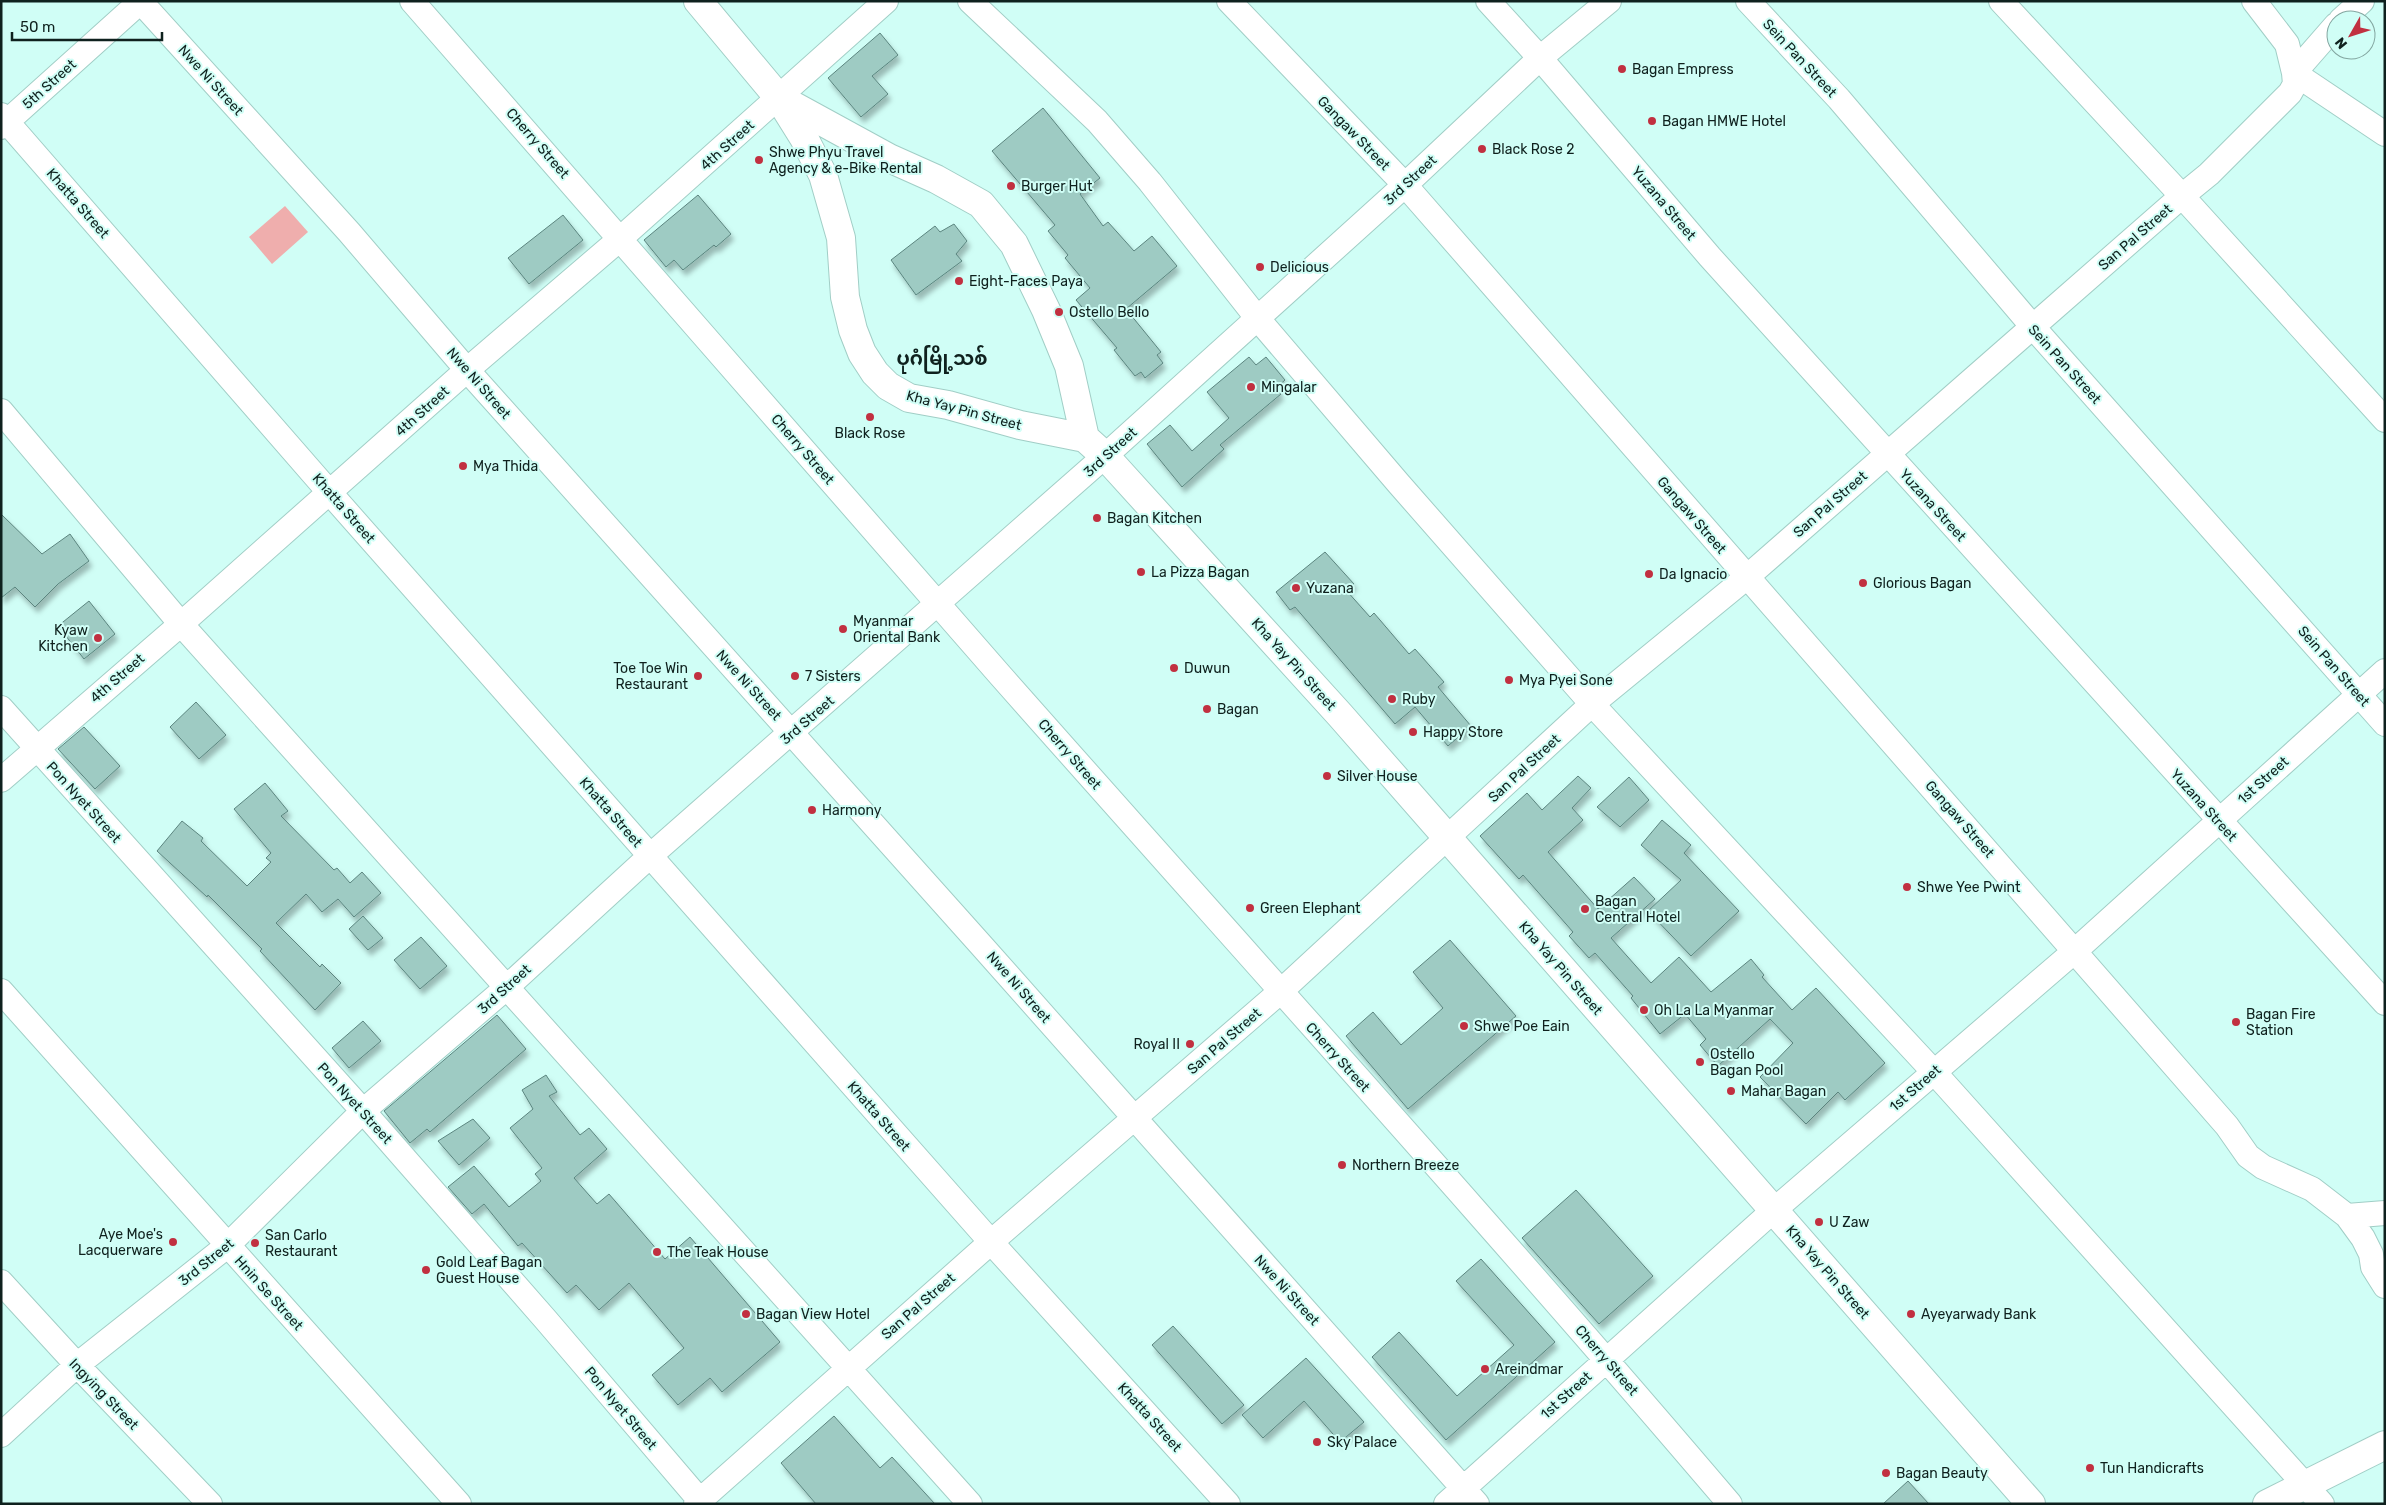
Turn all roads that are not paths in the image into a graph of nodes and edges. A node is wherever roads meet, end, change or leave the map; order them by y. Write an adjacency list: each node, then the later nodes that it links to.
1 (141, 1): 16 (street, 5th Street); 23 (street, Nwe Ni Street)
2 (412, 1): 20 (street, Cherry Street)
3 (698, 1): 15 (street, Kha Yay Pin Street)
4 (886, 1): 15 (street, 4th Street)
5 (970, 1): 21 (street)
6 (1228, 1): 18 (street, Gangaw Street)
7 (1488, 1): 13 (street, Yuzana Street)
8 (1609, 1): 13 (street, 3rd Street)
9 (1748, 1): 22 (street, Sein Pan Street)
10 (2001, 1): 19 (street)
11 (2254, 1): 14 (street)
12 (2326, 36): 14 (street, San Pal Street)
13 (1540, 58): 18 (street, 3rd Street); 27 (street, Yuzana Street)
14 (2294, 73): 17 (street); 19 (street, San Pal Street)
15 (780, 98): 20 (street, 4th Street); 26 (street, Kha Yay Pin Street); 26 (street, Kha Yay Pin Street)
16 (3, 121): 29 (street, Khatta Street)
17 (2385, 134)
18 (1405, 185): 21 (street, 3rd Street); 30 (street, Gangaw Street)
19 (2182, 196): 22 (street, San Pal Street); 25 (street)
20 (621, 238): 23 (street, 4th Street); 31 (street, Cherry Street)
21 (1258, 319): 28 (street, 3rd Street); 35 (street)
22 (2033, 327): 27 (street, San Pal Street); 34 (street, Sein Pan Street)
23 (467, 370): 29 (street, 4th Street); 38 (street, Nwe Ni Street)
24 (1, 411): 32 (street)
25 (2385, 420)
26 (1085, 438): 28 (street, Kha Yay Pin Street)
27 (1887, 454): 30 (street, San Pal Street); 41 (street, Yuzana Street)
28 (1105, 456): 31 (street, 3rd Street); 42 (street, Kha Yay Pin Street)
29 (330, 493): 32 (street, 4th Street); 43 (street, Khatta Street)
30 (1746, 577): 35 (street, San Pal Street); 44 (street, Gangaw Street)
31 (938, 604): 38 (street, 3rd Street); 47 (street, Cherry Street)
32 (181, 624): 39 (street, 4th Street); 45 (street)
33 (2385, 671): 34 (street, 1st Street)
34 (2359, 694): 37 (street, Sein Pan Street); 41 (street, 1st Street)
35 (1592, 704): 42 (street, San Pal Street); 49 (street)
36 (1, 708): 39 (street, Pon Nyet Street)
37 (2385, 724)
38 (792, 734): 43 (street, 3rd Street); 51 (street, Nwe Ni Street)
39 (36, 748): 40 (street, 4th Street); 50 (street, Pon Nyet Street)
40 (1, 780)
41 (2218, 820): 44 (street, 1st Street); 48 (street, Yuzana Street)
42 (1448, 839): 47 (street, San Pal Street); 52 (street, Kha Yay Pin Street)
43 (650, 856): 45 (street, 3rd Street); 55 (street, Khatta Street)
44 (2076, 950): 49 (street, 1st Street); 54 (street, Gangaw Street)
45 (506, 988): 50 (street, 3rd Street); 61 (street)
46 (1, 991): 56 (street, Hnin Se Street)
47 (1280, 992): 51 (street, San Pal Street); 59 (street, Cherry Street)
48 (2385, 1003)
49 (1934, 1072): 52 (street, 1st Street); 64 (street)
50 (363, 1111): 56 (street, 3rd Street); 66 (street, Pon Nyet Street)
51 (1135, 1119): 55 (street, San Pal Street); 65 (street, Nwe Ni Street)
52 (1774, 1210): 59 (street, 1st Street); 73 (street, Kha Yay Pin Street)
53 (2385, 1213): 54 (street)
54 (2347, 1216): 58 (street, Gangaw Street)
55 (991, 1242): 61 (street, San Pal Street); 70 (street, Khatta Street)
56 (227, 1246): 60 (street, 3rd Street); 68 (street, Hnin Se Street)
57 (1, 1282): 60 (street, Ingying Street)
58 (2385, 1286)
59 (1607, 1359): 65 (street, 1st Street); 72 (street, Cherry Street)
60 (77, 1365): 62 (street, 3rd Street); 67 (street, Ingying Street)
61 (847, 1368): 66 (street, San Pal Street); 69 (street)
62 (1, 1435)
63 (2385, 1445): 64 (street)
64 (2313, 1494): 74 (street)
65 (1470, 1496): 71 (street, 1st Street)
66 (700, 1503)
67 (210, 1504)
68 (459, 1504)
69 (970, 1504)
70 (1228, 1504)
71 (1446, 1504)
72 (1730, 1504)
73 (2031, 1504)
74 (2267, 1504)

